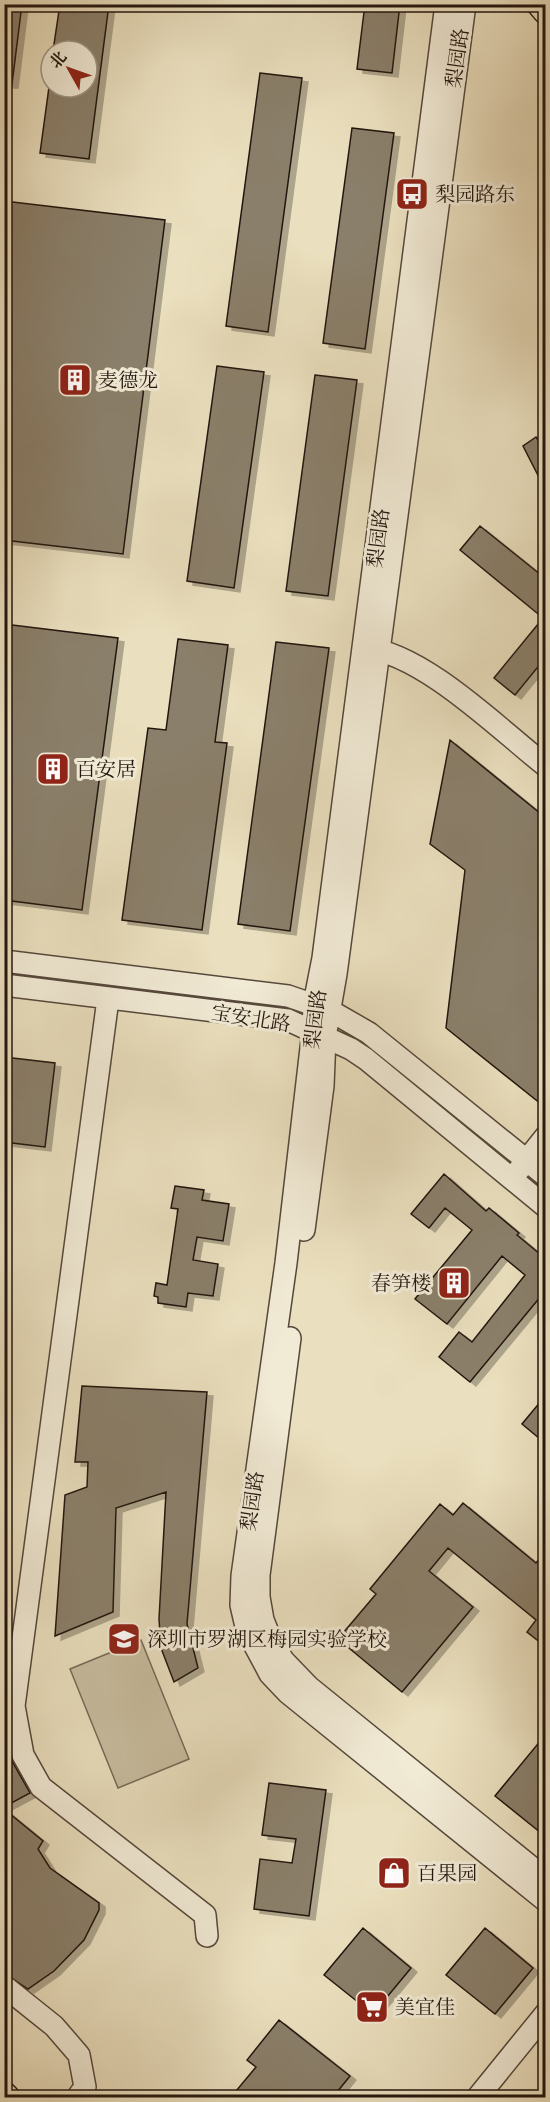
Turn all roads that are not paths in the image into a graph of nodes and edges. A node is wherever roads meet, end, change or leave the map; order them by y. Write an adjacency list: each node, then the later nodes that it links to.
1 (446, 4): 5 (street, 梨园路)
2 (465, 4): 5 (street, 梨园路)
3 (541, 4): 4 (main road)
4 (546, 10)
5 (371, 648): 6 (street); 10 (street, 梨园路)
6 (546, 766)
7 (4, 961): 10 (street, 宝安北路)
8 (4, 986): 9 (street, 宝安北路)
9 (108, 999): 11 (street, 宝安北路); 19 (street)
10 (321, 1007): 11 (street, 梨园路); 13 (street, 宝安北路)
11 (319, 1034): 15 (street, 宝安北路); 17 (street, 梨园路); 18 (street, 梨园路)
12 (546, 1136): 13 (street)
13 (526, 1160): 14 (street, 宝安北路); 15 (street)
14 (546, 1176)
15 (511, 1179): 16 (street, 宝安北路)
16 (546, 1207)
17 (546, 1879)
18 (546, 1901)
19 (207, 1936)
20 (4, 1986): 23 (street)
21 (546, 2013): 24 (street)
22 (546, 2035): 25 (street)
23 (77, 2097)
24 (477, 2097)
25 (494, 2097)

